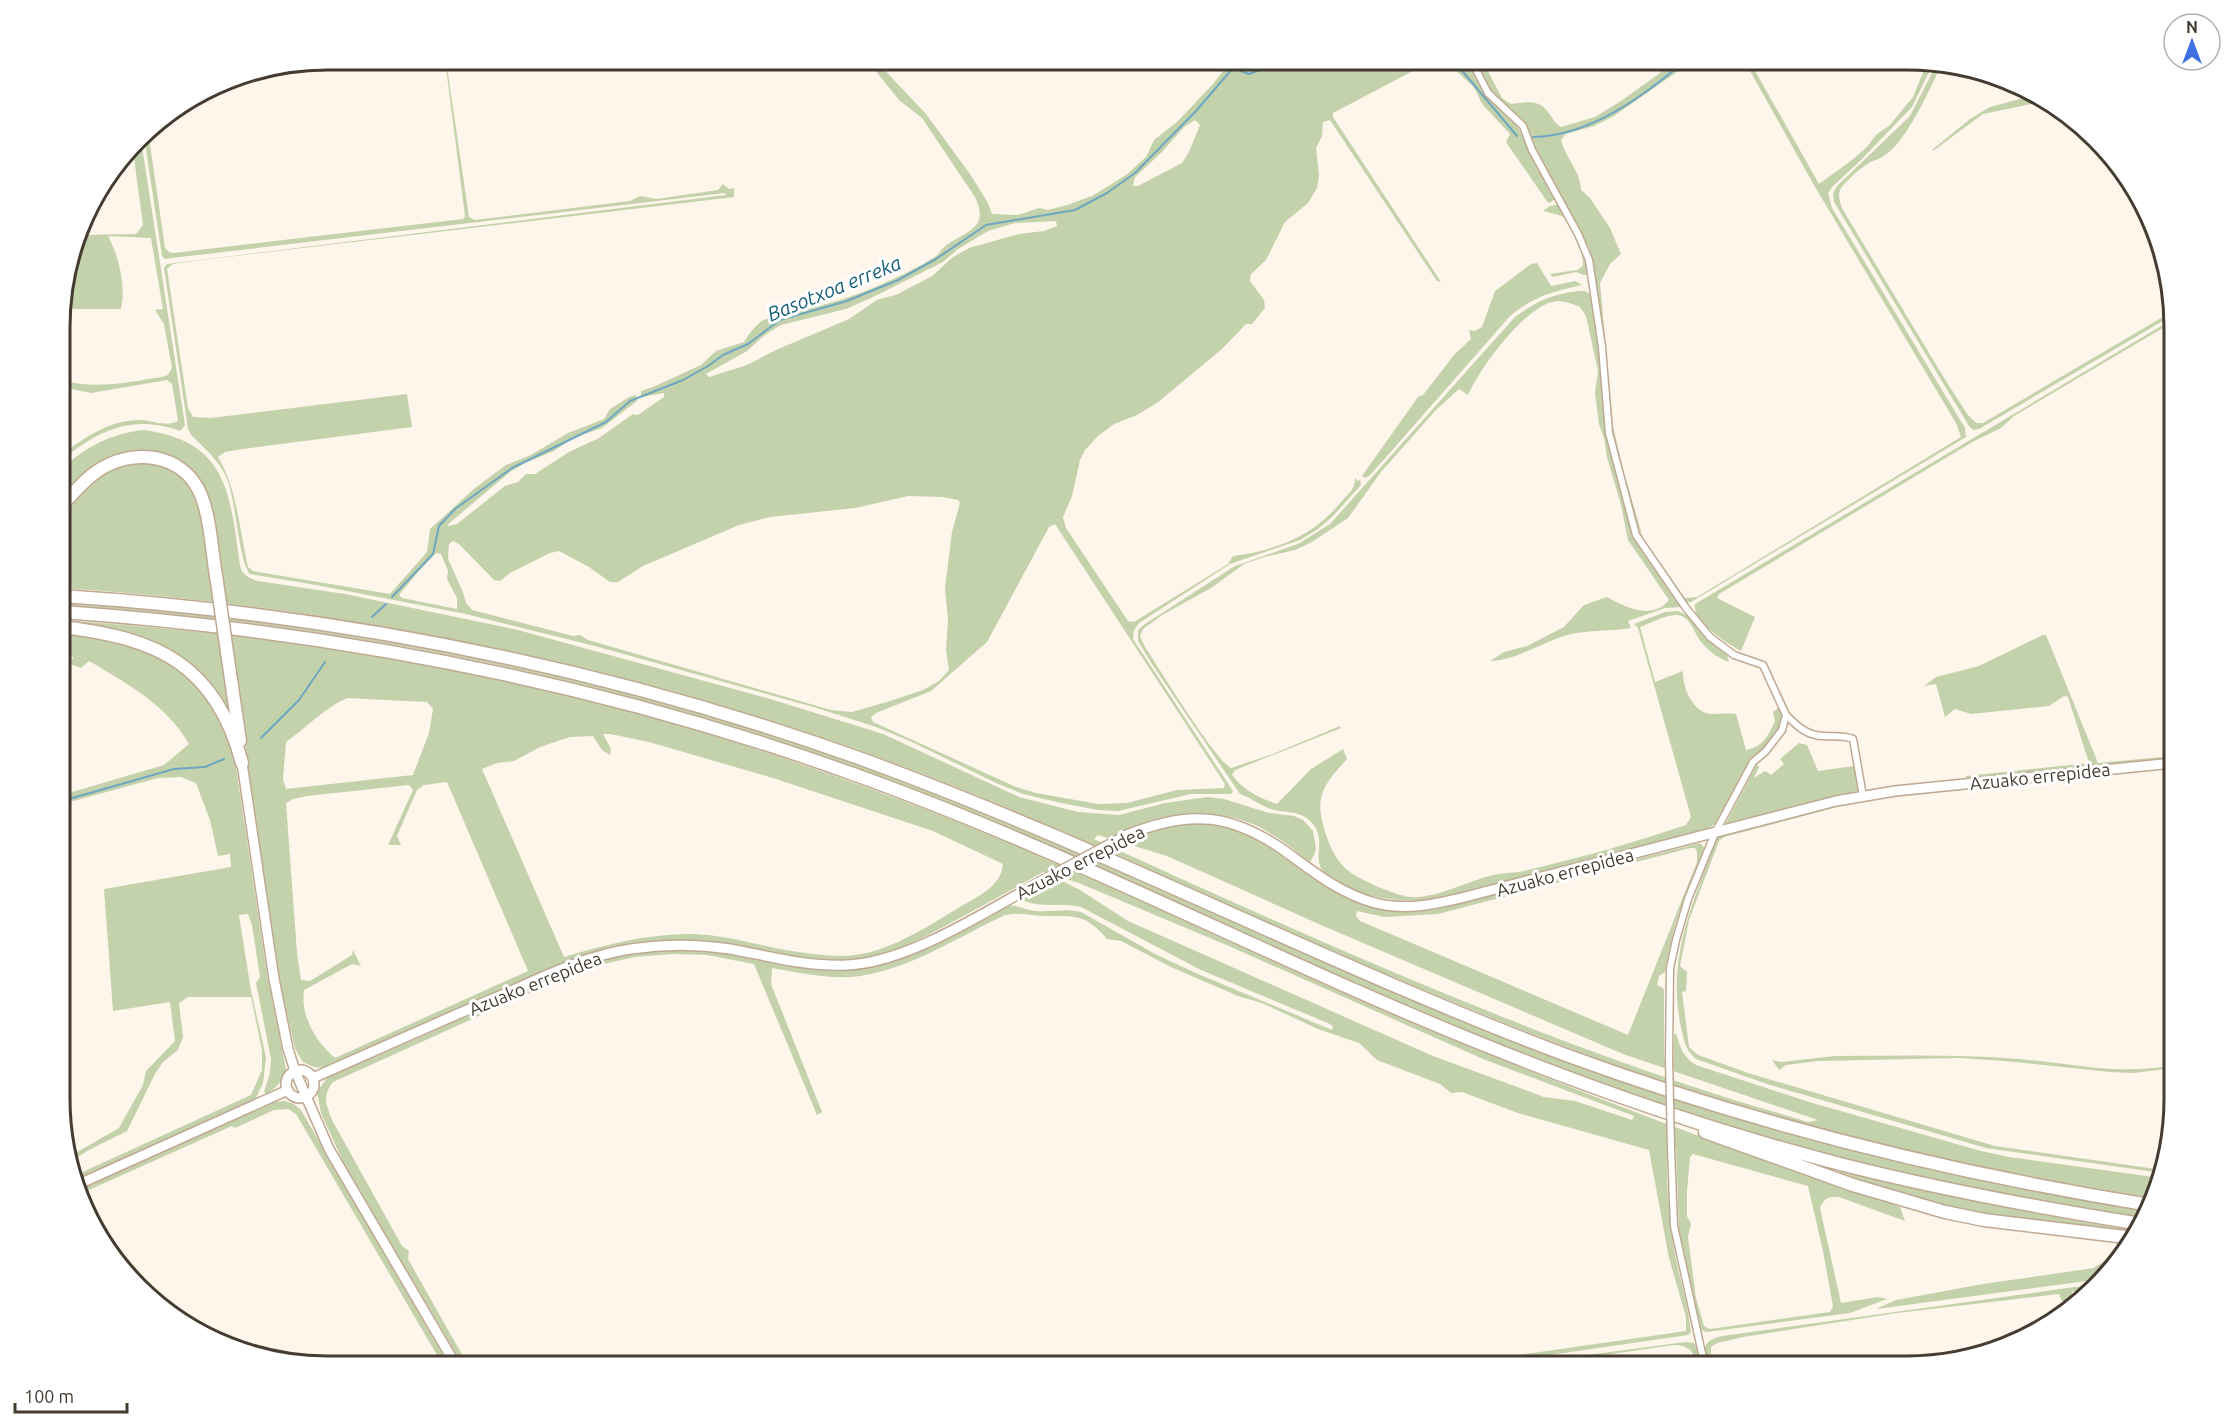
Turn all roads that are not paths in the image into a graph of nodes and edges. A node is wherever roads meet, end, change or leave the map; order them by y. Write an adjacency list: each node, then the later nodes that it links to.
1 (1476, 70): 6 (street)
2 (70, 497): 7 (highway, bridge)
3 (70, 597): 17 (highway)
4 (70, 613): 15 (highway)
5 (70, 628): 7 (highway)
6 (1786, 715): 9 (street); 10 (street)
7 (242, 763): 11 (street)
8 (2164, 764): 9 (street, Azuako errepidea)
9 (1863, 796): 10 (street, Azuako errepidea)
10 (1715, 833): 12 (street, Azuako errepidea, bridge); 21 (street, bridge)
11 (295, 1071): 12 (street); 13 (street); 14 (street)
12 (313, 1078): 14 (street)
13 (288, 1090): 14 (street); 16 (street)
14 (305, 1097): 20 (street)
15 (1687, 1119): 18 (highway); 19 (highway)
16 (84, 1182)
17 (2141, 1204)
18 (2132, 1223)
19 (2123, 1237)
20 (451, 1356)
21 (1702, 1356)

